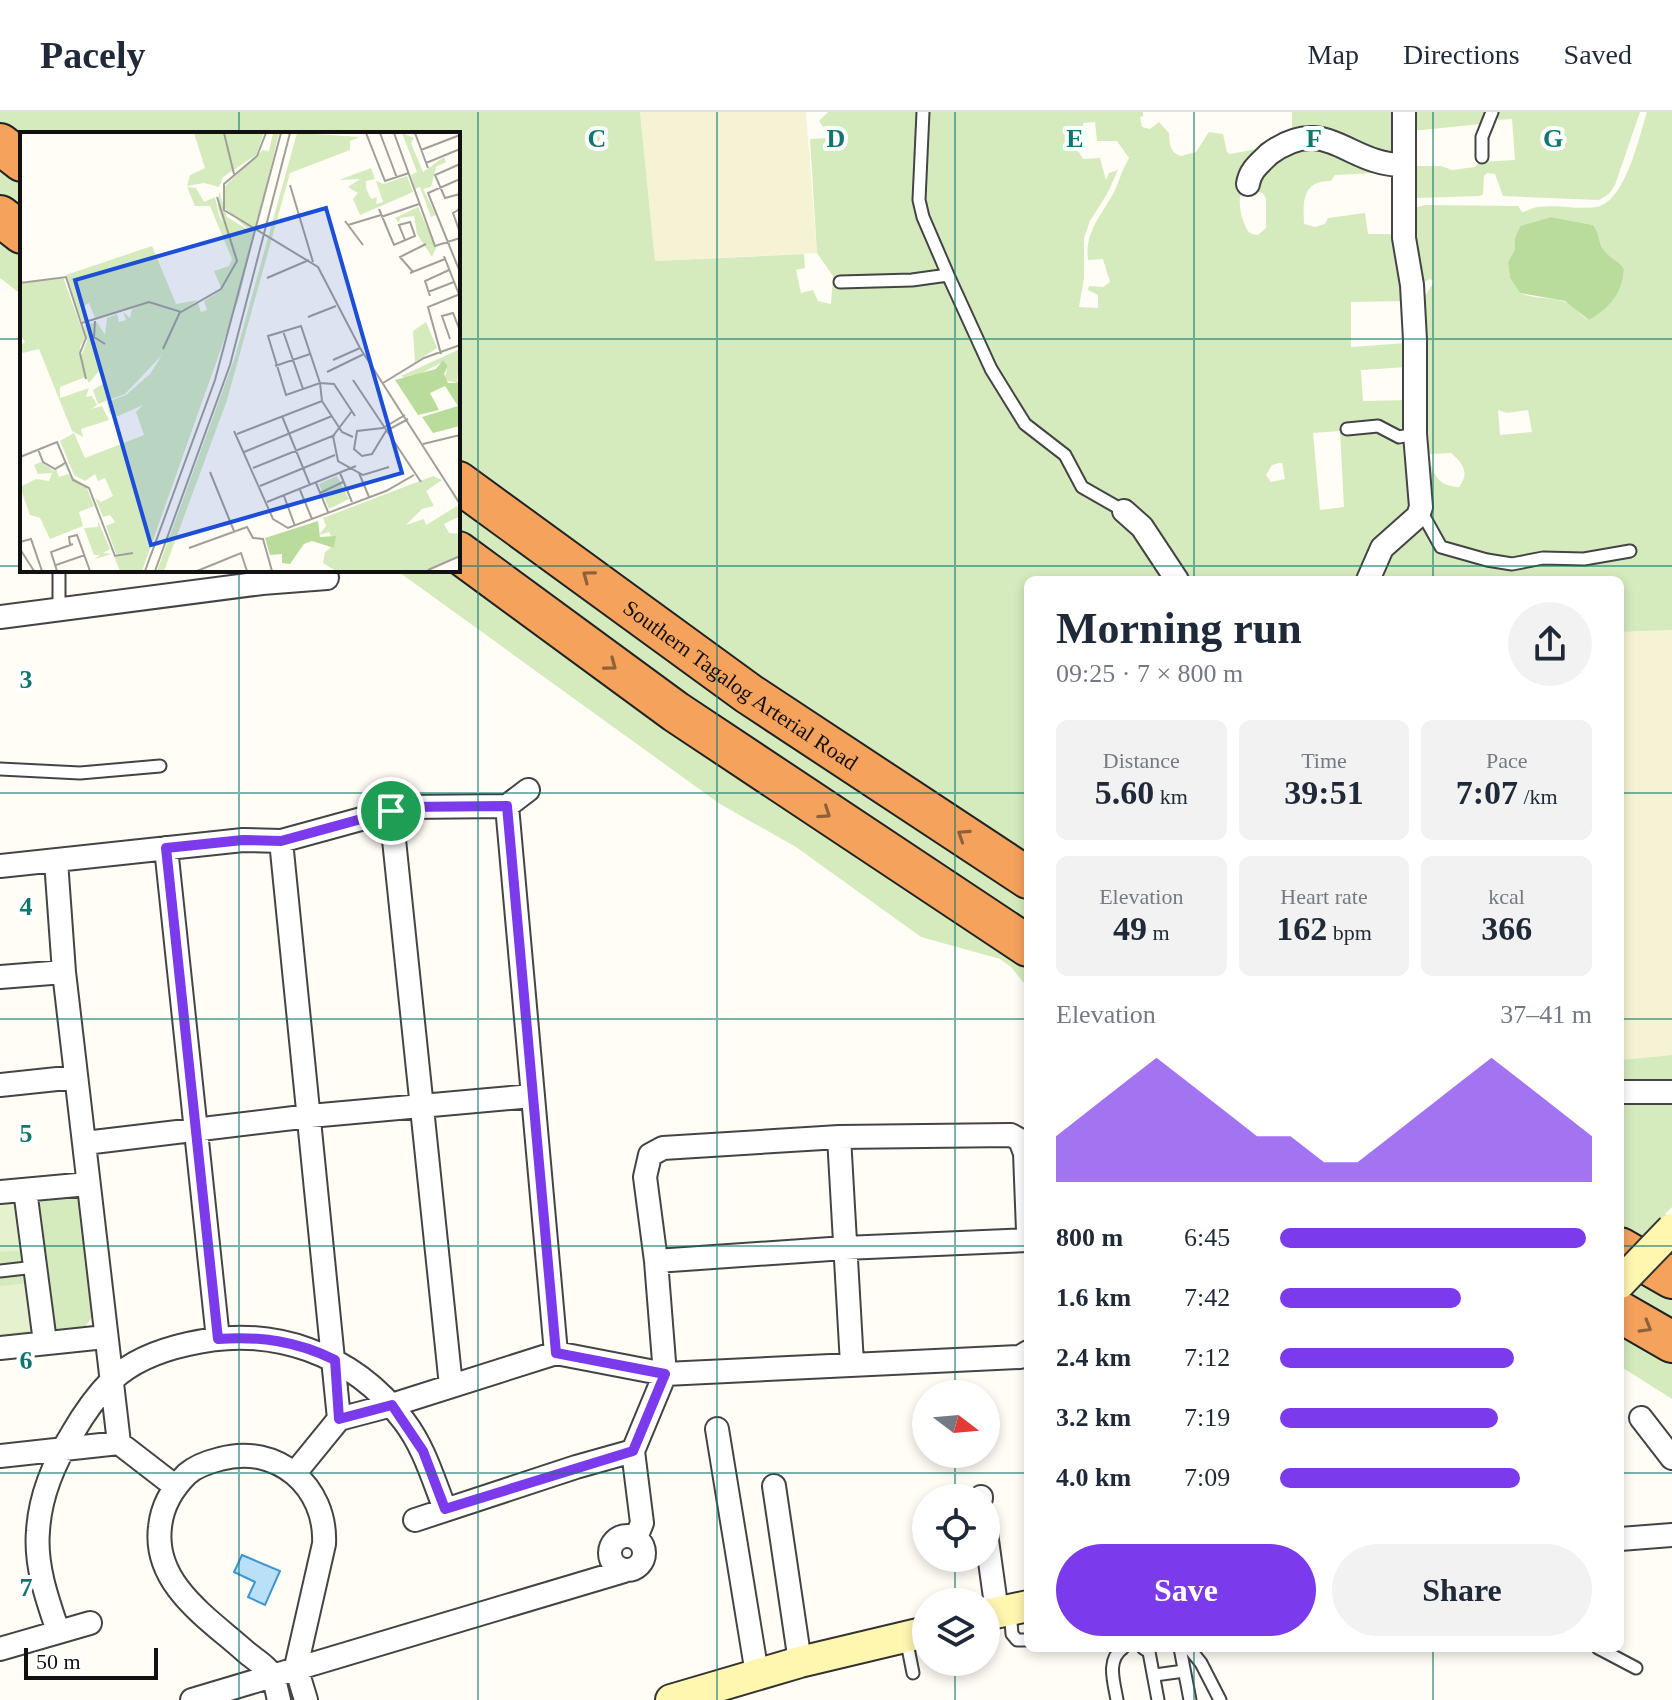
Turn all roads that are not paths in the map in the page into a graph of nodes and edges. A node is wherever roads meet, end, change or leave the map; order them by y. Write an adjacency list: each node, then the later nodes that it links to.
1 (923, 112): 11 (lane)
2 (1404, 112): 7 (street)
3 (1492, 112): 5 (lane)
4 (0, 144): 6 (highway)
5 (1482, 157)
6 (20, 159)
7 (1404, 165): 8 (street); 14 (street)
8 (1248, 184)
9 (0, 216): 10 (highway)
10 (20, 231)
11 (948, 275): 12 (lane); 16 (lane)
12 (840, 282)
13 (1347, 429): 14 (lane)
14 (1415, 434): 17 (street)
15 (460, 483): 35 (highway, Southern Tagalog Arterial Road, one-way to 15)
16 (1124, 511): 21 (street)
17 (1420, 511): 18 (lane); 22 (street)
18 (1630, 551)
19 (460, 553): 36 (highway, one-way to 36)
20 (59, 572): 24 (lane)
21 (1174, 576)
22 (1370, 576)
23 (327, 578): 24 (street)
24 (59, 611): 25 (street)
25 (0, 617)
26 (160, 766): 27 (lane)
27 (0, 769)
28 (528, 790): 29 (street)
29 (507, 806): 30 (street); 43 (street)
30 (391, 811): 31 (street); 44 (street)
31 (281, 841): 32 (street); 45 (street)
32 (166, 848): 33 (street); 46 (street)
33 (56, 861): 34 (street); 37 (street)
34 (0, 866)
35 (1024, 875)
36 (1024, 943)
37 (64, 972): 38 (street); 39 (street)
38 (0, 977)
39 (76, 1077): 40 (street); 48 (street)
40 (0, 1085)
41 (1624, 1092): 42 (street)
42 (1672, 1092)
43 (532, 1096): 44 (street); 68 (street)
44 (422, 1106): 45 (street); 74 (street)
45 (310, 1116): 46 (street); 70 (street)
46 (196, 1130): 48 (street); 64 (street)
47 (839, 1137): 49 (street); 55 (street); 57 (street)
48 (85, 1143): 50 (street)
49 (1024, 1150)
50 (88, 1184): 51 (street); 63 (street)
51 (25, 1190): 52 (street); 58 (street)
52 (0, 1192)
53 (1672, 1229): 61 (street, bridge)
54 (1024, 1240): 55 (street)
55 (845, 1248): 57 (street); 71 (street)
56 (1624, 1250): 60 (highway)
57 (656, 1261): 72 (street)
58 (35, 1267): 59 (lane); 65 (street)
59 (0, 1271)
60 (1672, 1278)
61 (1624, 1279)
62 (1624, 1314): 66 (highway, one-way to 66)
63 (105, 1337): 65 (street); 73 (street)
64 (218, 1339): 70 (street); 73 (street)
65 (45, 1342): 67 (street)
66 (1672, 1342)
67 (0, 1348)
68 (556, 1353): 72 (street); 74 (street)
69 (1024, 1354): 71 (street)
70 (335, 1360): 75 (street); 77 (street)
71 (852, 1364): 72 (street)
72 (665, 1374): 81 (street)
73 (113, 1379): 79 (street); 80 (street)
74 (451, 1386): 75 (street)
75 (392, 1405): 77 (street); 87 (street)
76 (1641, 1418): 83 (street)
77 (339, 1419): 84 (street)
78 (717, 1429): 108 (street)
79 (119, 1443): 80 (street); 86 (street)
80 (63, 1448): 82 (street); 94 (street)
81 (633, 1451): 87 (street); 104 (street)
82 (0, 1456)
83 (1672, 1458)
84 (295, 1473): 86 (street); 104 (street)
85 (774, 1486): 103 (street)
86 (176, 1487): 107 (street)
87 (445, 1509): 88 (street)
88 (415, 1520)
89 (1672, 1535): 90 (street)
90 (1624, 1539)
91 (996, 1572): 92 (street)
92 (1005, 1611): 96 (lane)
93 (90, 1623): 94 (street)
94 (58, 1631): 97 (street)
95 (912, 1636): 103 (street)
96 (1024, 1640)
97 (0, 1649)
98 (1117, 1652): 114 (lane)
99 (1149, 1652): 109 (lane)
100 (1181, 1652): 106 (lane)
101 (1192, 1652): 117 (lane)
102 (1606, 1652): 105 (lane)
103 (800, 1662): 108 (street)
104 (296, 1667): 107 (street); 112 (street)
105 (1636, 1668)
106 (1184, 1671): 109 (lane); 116 (lane)
107 (272, 1674): 110 (street); 111 (street)
108 (757, 1674): 113 (street)
109 (1155, 1675): 115 (lane)
110 (192, 1700)
111 (279, 1700)
112 (306, 1700)
113 (671, 1700)
114 (1117, 1700)
115 (1158, 1700)
116 (1190, 1700)
117 (1220, 1700)

